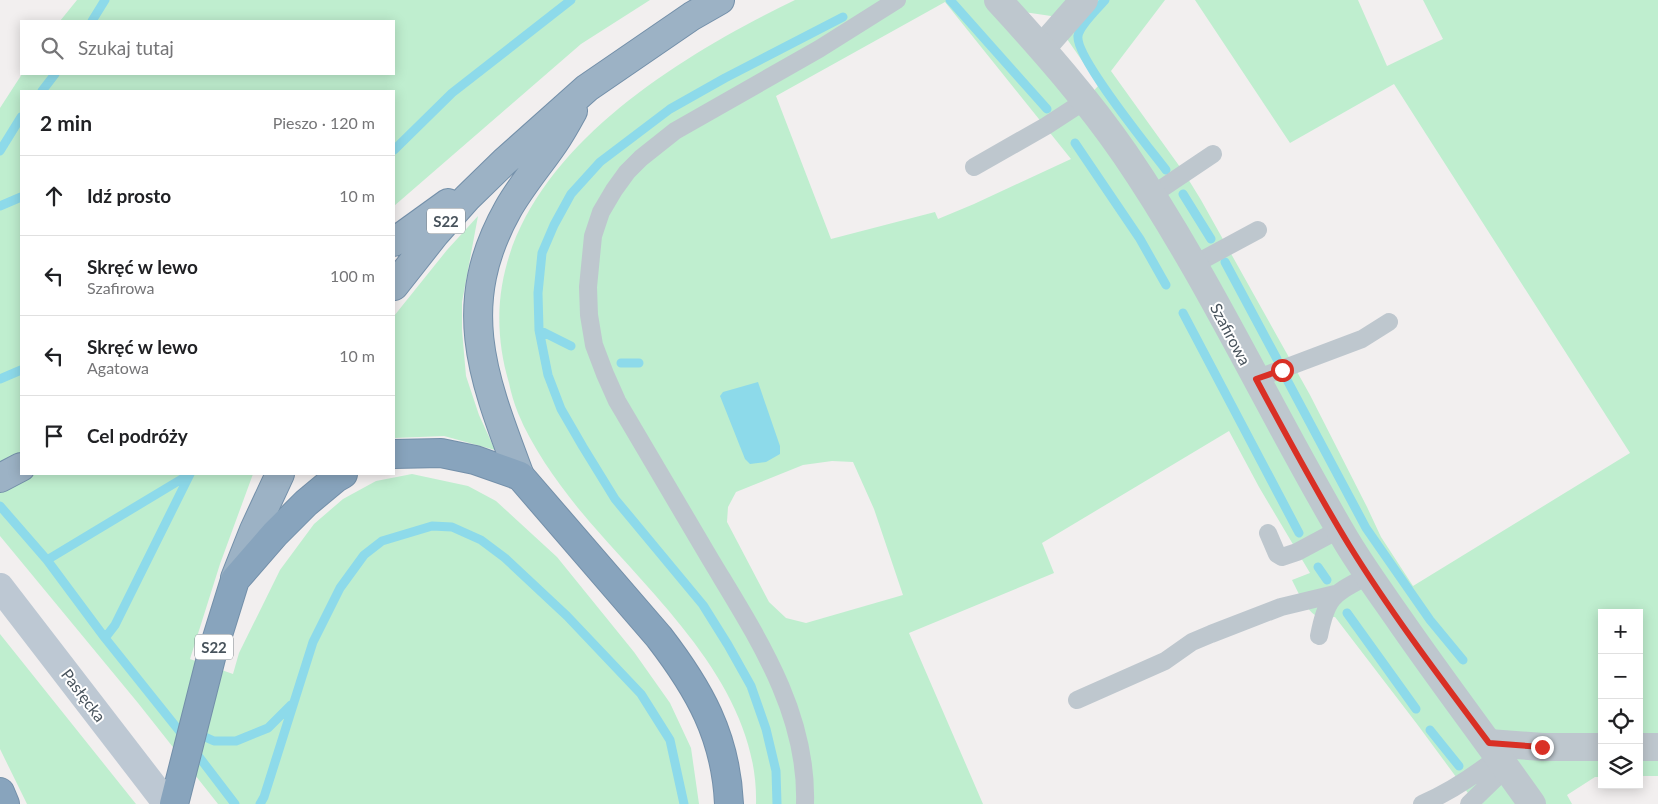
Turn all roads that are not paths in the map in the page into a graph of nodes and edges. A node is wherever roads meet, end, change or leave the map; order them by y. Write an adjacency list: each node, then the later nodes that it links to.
1 (720, 0): 6 (highway, S22)
2 (898, 0): 41 (lane)
3 (998, 0): 5 (street, Szafirowa)
4 (1084, 0): 5 (street)
5 (1042, 48): 7 (street, Szafirowa)
6 (587, 88): 9 (highway, S22); 22 (highway)
7 (1086, 100): 10 (lane); 11 (street, Szafirowa)
8 (1214, 154): 11 (lane)
9 (504, 162): 13 (highway, S22); 15 (highway, S22)
10 (974, 167)
11 (1152, 195): 14 (street, Szafirowa)
12 (1258, 230): 14 (lane)
13 (395, 241)
14 (1193, 266): 17 (street, Szafirowa)
15 (395, 285)
16 (1390, 322): 17 (lane)
17 (1256, 379): 24 (street, Szafirowa)
18 (395, 454): 22 (highway)
19 (20, 468): 23 (highway)
20 (280, 475): 27 (highway, S22)
21 (342, 475): 27 (highway)
22 (520, 476): 40 (highway)
23 (0, 478)
24 (1340, 529): 25 (lane); 26 (street, Szafirowa)
25 (1268, 533)
26 (1368, 575): 29 (lane); 35 (street, Szafirowa)
27 (235, 580): 39 (highway, S22)
28 (0, 587): 38 (main road, Pasłęcka)
29 (1335, 594): 30 (lane); 31 (lane)
30 (1319, 636)
31 (1077, 700)
32 (1598, 747): 35 (street)
33 (1643, 747): 34 (street)
34 (1658, 747)
35 (1498, 756): 42 (lane); 43 (lane); 44 (street, Szafirowa)
36 (0, 792): 37 (highway)
37 (5, 804)
38 (166, 804)
39 (174, 804)
40 (729, 804)
41 (805, 804)
42 (1422, 804)
43 (1469, 804)
44 (1532, 804)

